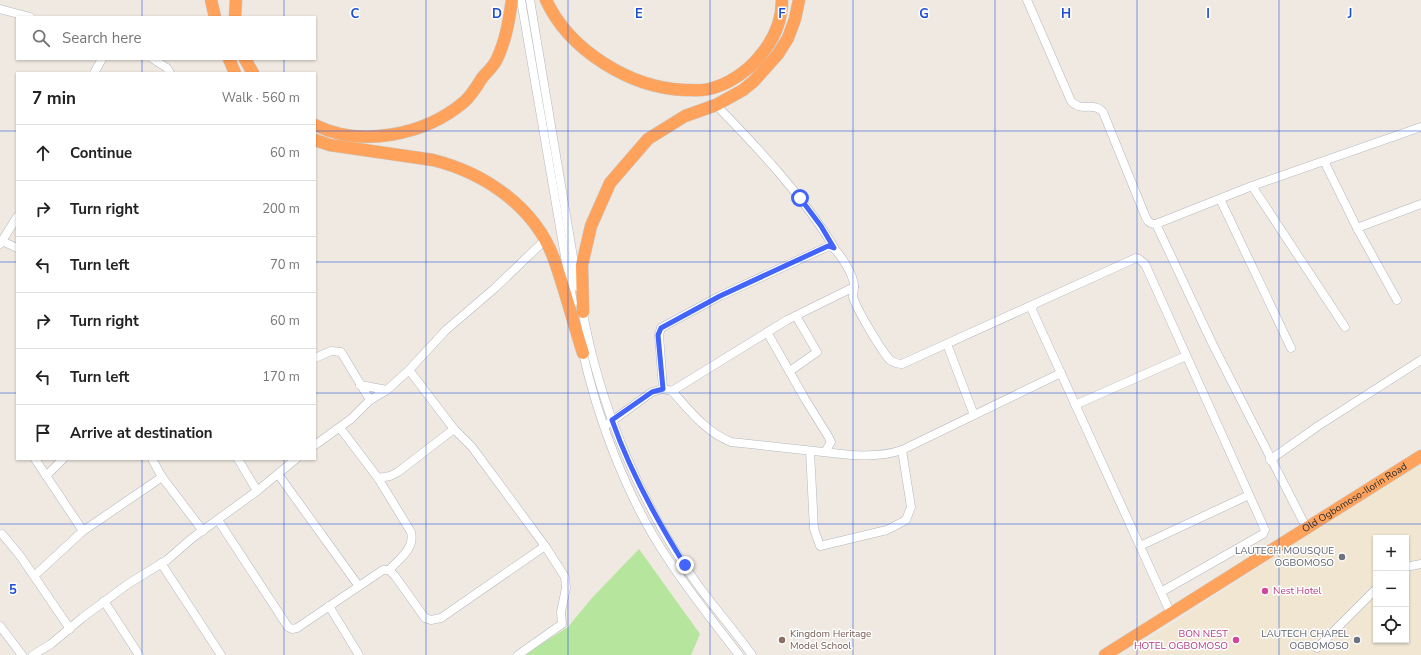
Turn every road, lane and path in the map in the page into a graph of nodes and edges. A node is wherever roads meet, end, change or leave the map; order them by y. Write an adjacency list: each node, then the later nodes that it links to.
1 (211, 0): 12 (highway)
2 (236, 0): 13 (highway)
3 (512, 0): 23 (highway)
4 (521, 0): 46 (street)
5 (530, 0): 40 (street)
6 (546, 0): 7 (highway)
7 (782, 0)
8 (799, 0): 22 (highway)
9 (1027, 0): 31 (street)
10 (0, 9): 11 (street)
11 (26, 16)
12 (215, 16)
13 (235, 16)
14 (101, 60): 18 (street)
15 (154, 60): 19 (street)
16 (229, 60): 20 (highway)
17 (246, 60): 21 (highway)
18 (95, 72)
19 (169, 72)
20 (235, 72)
21 (252, 72)
22 (716, 105): 36 (street); 40 (highway)
23 (316, 125)
24 (1421, 127): 26 (street)
25 (316, 140): 33 (highway)
26 (1324, 160): 27 (street); 32 (street)
27 (1252, 186): 28 (street); 42 (street)
28 (1220, 199): 31 (street); 45 (street)
29 (1421, 204): 32 (street)
30 (16, 219): 34 (street)
31 (1156, 224): 74 (street)
32 (1357, 228): 38 (street)
33 (545, 240): 46 (highway); 50 (street)
34 (1, 242): 35 (street)
35 (16, 248)
36 (834, 248): 37 (street); 54 (street)
37 (854, 287): 41 (street); 44 (street)
38 (1397, 300)
39 (1034, 306): 44 (street); 47 (street); 52 (street)
40 (583, 312): 60 (street)
41 (796, 316): 43 (street); 51 (street)
42 (1345, 327)
43 (767, 332): 51 (street); 56 (street)
44 (947, 344): 59 (street)
45 (1290, 348)
46 (583, 353): 61 (street)
47 (1186, 356): 58 (street); 80 (street)
48 (316, 358): 53 (street)
49 (1421, 360): 74 (street)
50 (409, 370): 55 (street); 63 (street)
51 (790, 371): 67 (street)
52 (1061, 373): 58 (street); 59 (street)
53 (360, 385): 55 (street); 57 (street)
54 (663, 389): 56 (street); 60 (street)
55 (387, 390): 57 (street)
56 (672, 391): 66 (street)
57 (370, 400): 62 (street)
58 (1075, 405): 88 (street)
59 (974, 415): 65 (street)
60 (612, 420): 61 (street); 86 (street)
61 (605, 426): 89 (street)
62 (340, 428): 64 (street); 78 (street)
63 (454, 429): 78 (street); 87 (street)
64 (316, 444)
65 (902, 450): 66 (street); 67 (street)
66 (810, 451): 67 (street)
67 (825, 452)
68 (1421, 456): 82 (highway, Old Ogbomoso-Ilorin Road)
69 (36, 460): 76 (street)
70 (62, 460): 76 (street)
71 (153, 460): 77 (street)
72 (239, 460): 79 (street)
73 (295, 460): 75 (street)
74 (1270, 460): 82 (street)
75 (278, 474): 79 (street); 95 (street)
76 (46, 476): 83 (street)
77 (162, 477): 83 (street); 84 (street)
78 (378, 478): 93 (street)
79 (257, 491): 81 (street)
80 (1249, 495): 88 (street); 96 (street)
81 (218, 520): 84 (street); 100 (street)
82 (1307, 529): 102 (highway, Old Ogbomoso-Ilorin Road)
83 (83, 531): 94 (street)
84 (203, 531): 90 (street)
85 (2, 534): 94 (street)
86 (670, 542): 89 (street); 99 (street)
87 (545, 546): 93 (street); 111 (street)
88 (1140, 546): 96 (street)
89 (661, 548): 101 (street)
90 (161, 563): 98 (street); 109 (street)
91 (1421, 564): 92 (street)
92 (1409, 566)
93 (389, 570): 95 (street)
94 (34, 576): 104 (street)
95 (358, 585): 100 (street)
96 (1161, 592): 102 (street)
97 (1373, 592): 105 (street)
98 (104, 601): 104 (street); 108 (street)
99 (713, 603): 101 (street); 113 (street)
100 (329, 606): 110 (street)
101 (704, 609): 112 (street)
102 (1171, 614): 114 (highway, Old Ogbomoso-Ilorin Road)
103 (0, 627): 106 (street)
104 (70, 629): 107 (street)
105 (1317, 648)
106 (22, 655)
107 (33, 655)
108 (139, 655)
109 (221, 655)
110 (359, 655)
111 (518, 655)
112 (739, 655)
113 (752, 655)
114 (1105, 655)

